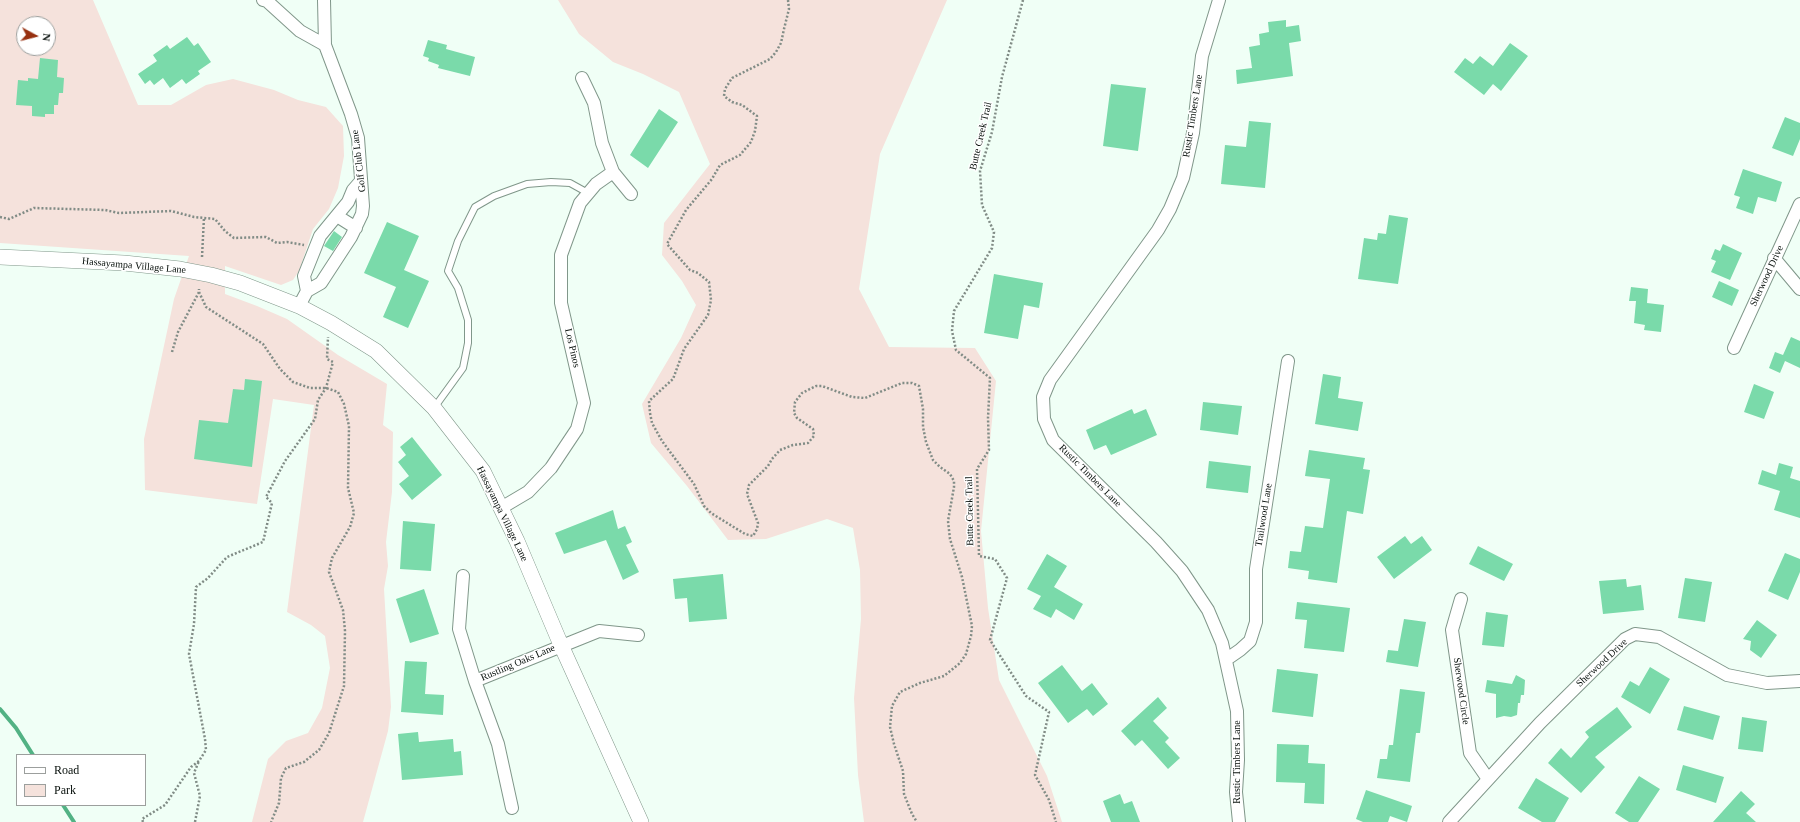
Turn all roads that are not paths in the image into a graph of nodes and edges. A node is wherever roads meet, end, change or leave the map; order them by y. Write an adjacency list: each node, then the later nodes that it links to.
1 (263, 0): 4 (street)
2 (324, 0): 4 (street, Golf Club Lane)
3 (1219, 0): 26 (street, Rustic Timbers Lane)
4 (325, 45): 7 (street, Golf Club Lane)
5 (582, 78): 6 (street)
6 (613, 172): 8 (street, Los Pinos); 9 (street)
7 (360, 182): 11 (street); 12 (street, Golf Club Lane)
8 (588, 193): 20 (lane); 21 (street, Los Pinos)
9 (631, 194)
10 (1800, 204): 14 (street, Sherwood Drive)
11 (337, 216): 12 (street); 16 (street)
12 (356, 228): 16 (street, Golf Club Lane)
13 (0, 257): 17 (street, Hassayampa Village Lane)
14 (1774, 258): 15 (street); 18 (street, Sherwood Drive)
15 (1800, 289)
16 (308, 291): 17 (street, Golf Club Lane)
17 (299, 306): 20 (street, Hassayampa Village Lane)
18 (1734, 348)
19 (1288, 361): 26 (street, Trailwood Lane)
20 (434, 408): 21 (street, Hassayampa Village Lane)
21 (501, 508): 25 (street, Hassayampa Village Lane)
22 (463, 576): 27 (street, Rustling Oaks Lane)
23 (1461, 599): 29 (street, Sherwood Circle)
24 (638, 634): 25 (street, Rustling Oaks Lane)
25 (561, 645): 27 (street, Rustling Oaks Lane); 31 (street, Hassayampa Village Lane)
26 (1227, 659): 32 (street, Rustic Timbers Lane)
27 (475, 681): 30 (street, Rustling Oaks Lane)
28 (1800, 681): 29 (street, Sherwood Drive)
29 (1488, 779): 33 (street, Sherwood Drive)
30 (512, 808)
31 (641, 822)
32 (1239, 822)
33 (1450, 822)

